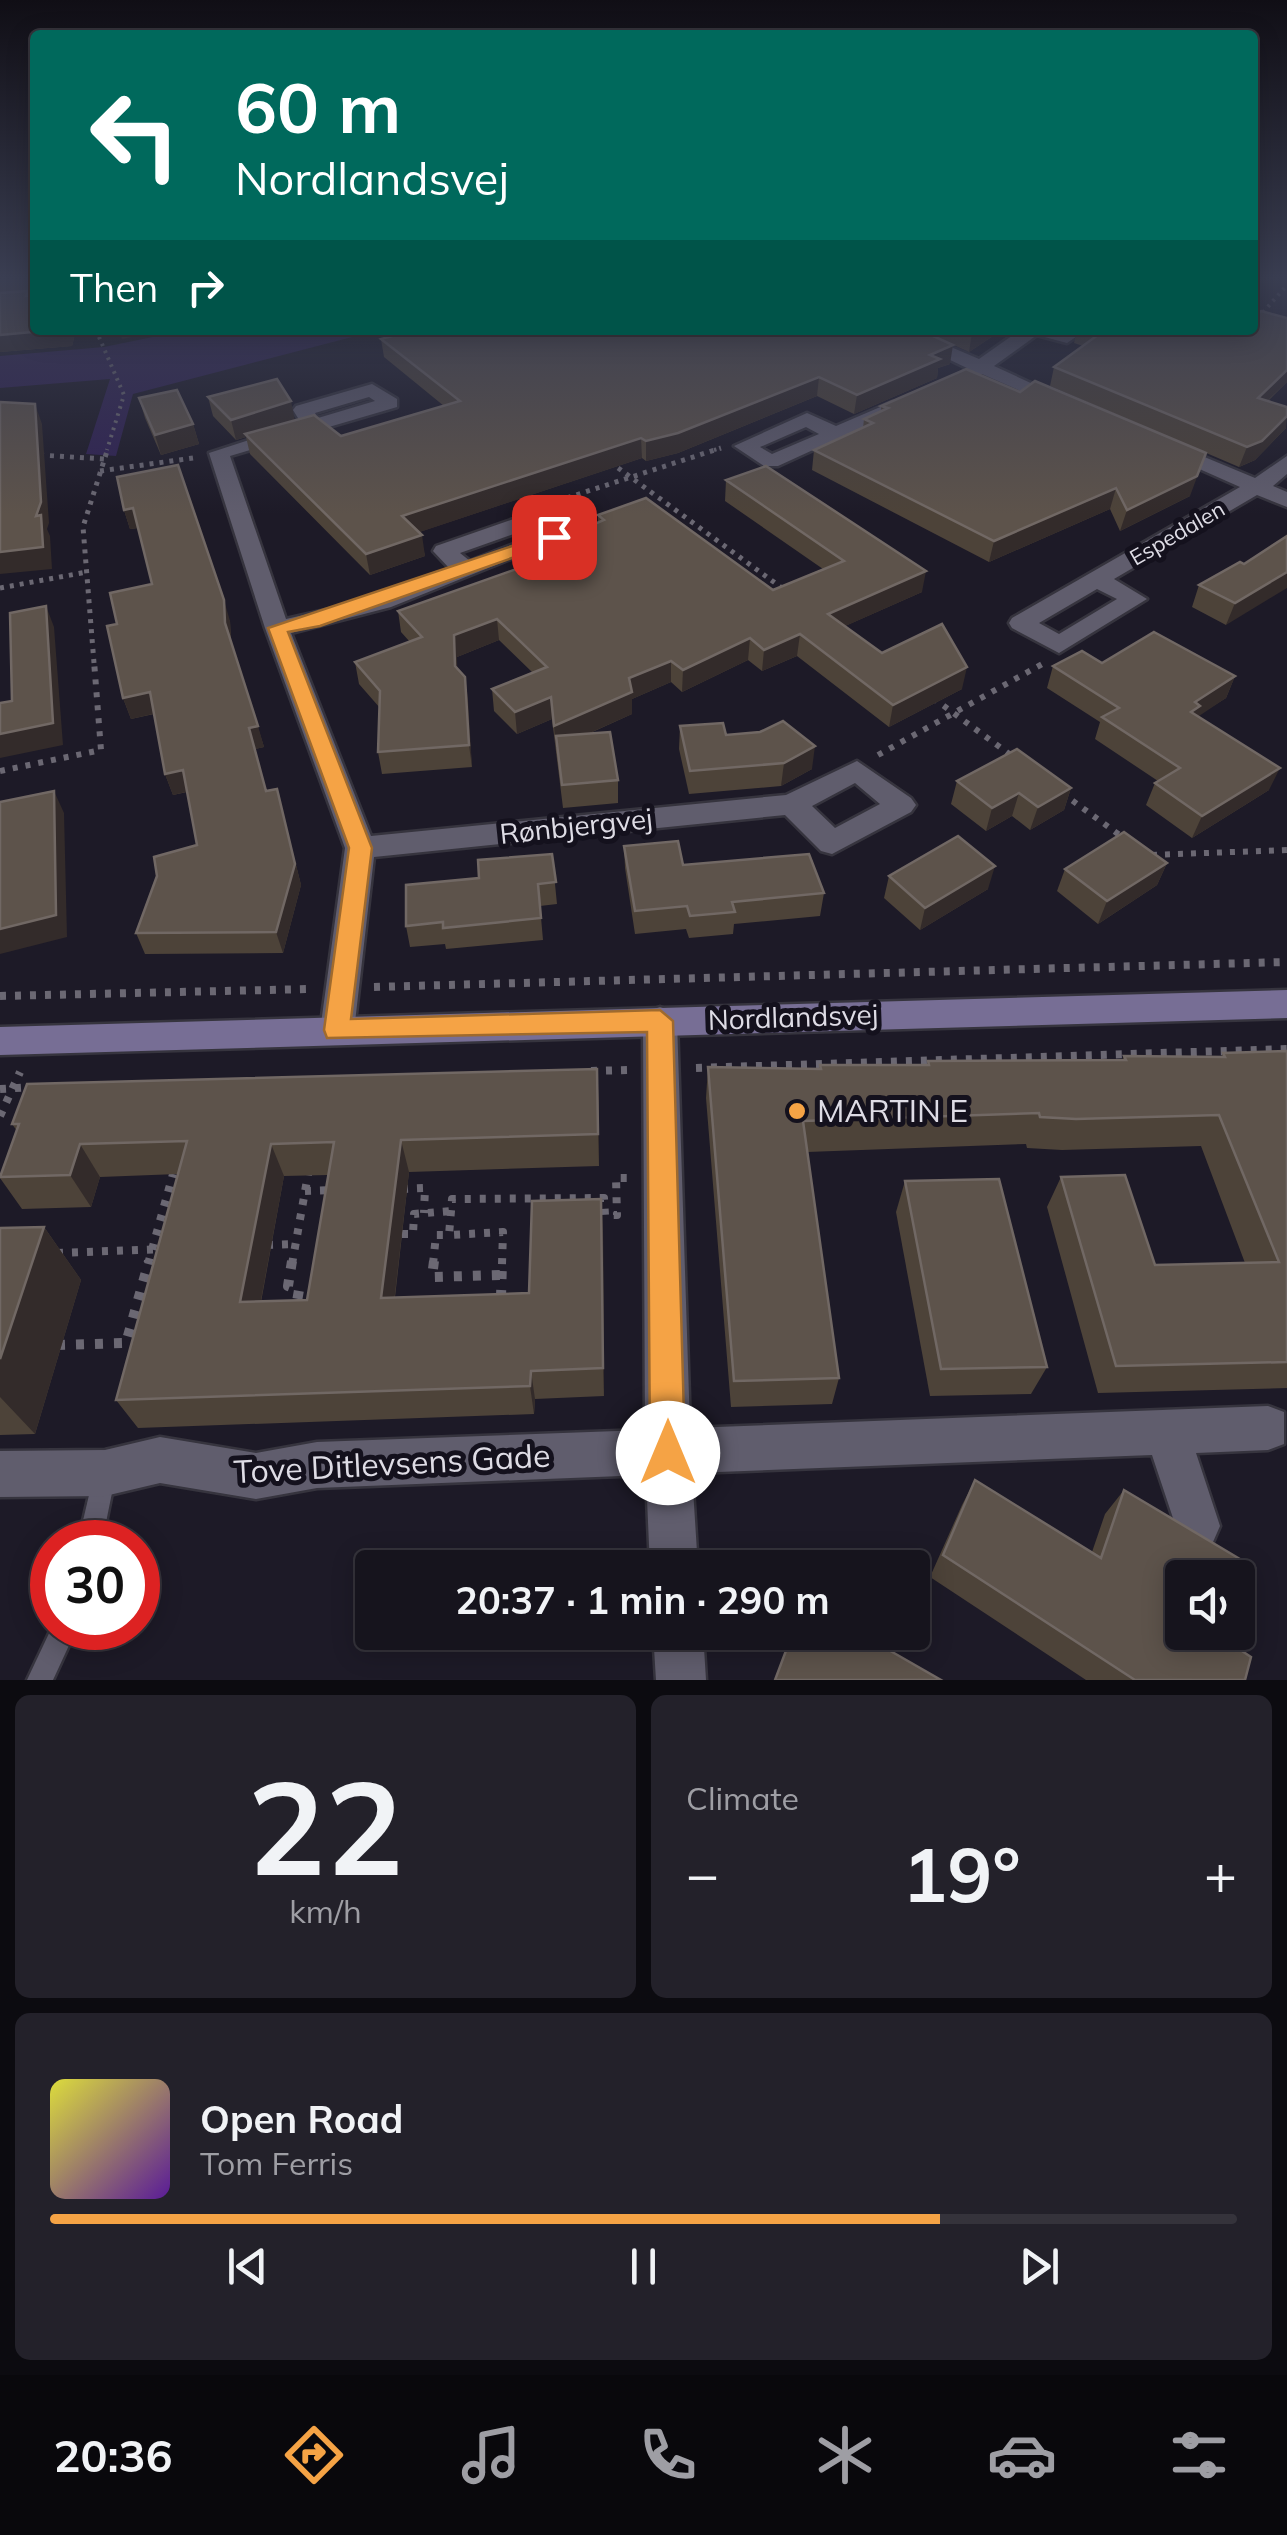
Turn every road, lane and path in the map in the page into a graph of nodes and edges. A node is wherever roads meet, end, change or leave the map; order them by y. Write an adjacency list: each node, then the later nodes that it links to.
1 (104, 357): 14 (path)
2 (960, 357): 4 (street)
3 (992, 357): 4 (street)
4 (980, 366): 5 (street); 7 (street)
5 (954, 382)
6 (920, 397): 10 (street)
7 (1084, 411)
8 (314, 424): 11 (street)
9 (1153, 442): 18 (street, Espedalen)
10 (744, 446): 17 (path)
11 (219, 453): 16 (path); 25 (street)
12 (25, 454): 14 (path)
13 (602, 456): 17 (path)
14 (104, 459): 16 (path)
15 (1287, 462): 18 (street, Espedalen)
16 (100, 471): 21 (path)
17 (633, 479): 20 (path); 24 (path)
18 (1257, 486): 19 (street, Espedalen); 22 (street, Espedalen)
19 (1287, 500)
20 (531, 520): 25 (street)
21 (87, 572): 23 (path); 31 (path)
22 (1096, 579): 26 (street, Espedalen); 26 (street, Espedalen)
23 (0, 588)
24 (792, 595)
25 (278, 628): 35 (street)
26 (1059, 645): 28 (path)
27 (919, 688): 28 (path)
28 (951, 711): 29 (path); 30 (path)
29 (1026, 766)
30 (857, 770): 33 (street, Rønbjergvej); 33 (street)
31 (0, 772)
32 (1057, 788): 34 (path)
33 (792, 804): 35 (street, Rønbjergvej)
34 (1132, 844)
35 (360, 848): 39 (street)
36 (1287, 850): 37 (path)
37 (1148, 855)
38 (1287, 962): 39 (path)
39 (342, 988): 40 (path); 43 (street)
40 (0, 996)
41 (1287, 1004): 42 (street, Nordlandsvej)
42 (660, 1021): 43 (street, Nordlandsvej); 68 (street)
43 (337, 1030): 45 (street, Nordlandsvej)
44 (0, 1040): 45 (street, Nordlandsvej)
45 (36, 1040): 46 (path)
46 (0, 1116)
47 (312, 1153): 52 (path)
48 (173, 1174): 60 (path)
49 (616, 1178): 53 (path)
50 (386, 1189): 54 (path)
51 (346, 1190): 52 (path)
52 (305, 1191): 57 (path)
53 (451, 1212): 54 (path); 56 (path)
54 (424, 1213): 55 (path)
55 (402, 1234)
56 (449, 1235): 62 (path); 62 (path)
57 (296, 1244): 58 (path); 64 (path)
58 (260, 1245)
59 (170, 1249): 60 (path)
60 (152, 1250): 61 (path); 65 (path)
61 (38, 1253)
62 (501, 1275): 63 (path)
63 (519, 1303)
64 (293, 1326)
65 (54, 1345)
66 (1268, 1428): 67 (street, Tove Ditlevsens Gade)
67 (1167, 1432): 68 (street, Tove Ditlevsens Gade); 72 (street)
68 (668, 1453): 69 (street, Tove Ditlevsens Gade); 73 (street)
69 (105, 1472): 70 (street, Tove Ditlevsens Gade); 71 (lane)
70 (0, 1474)
71 (95, 1520)
72 (1196, 1526)
73 (673, 1550)
74 (54, 1650): 76 (lane)
75 (679, 1650): 77 (street)
76 (40, 1680)
77 (681, 1680)

